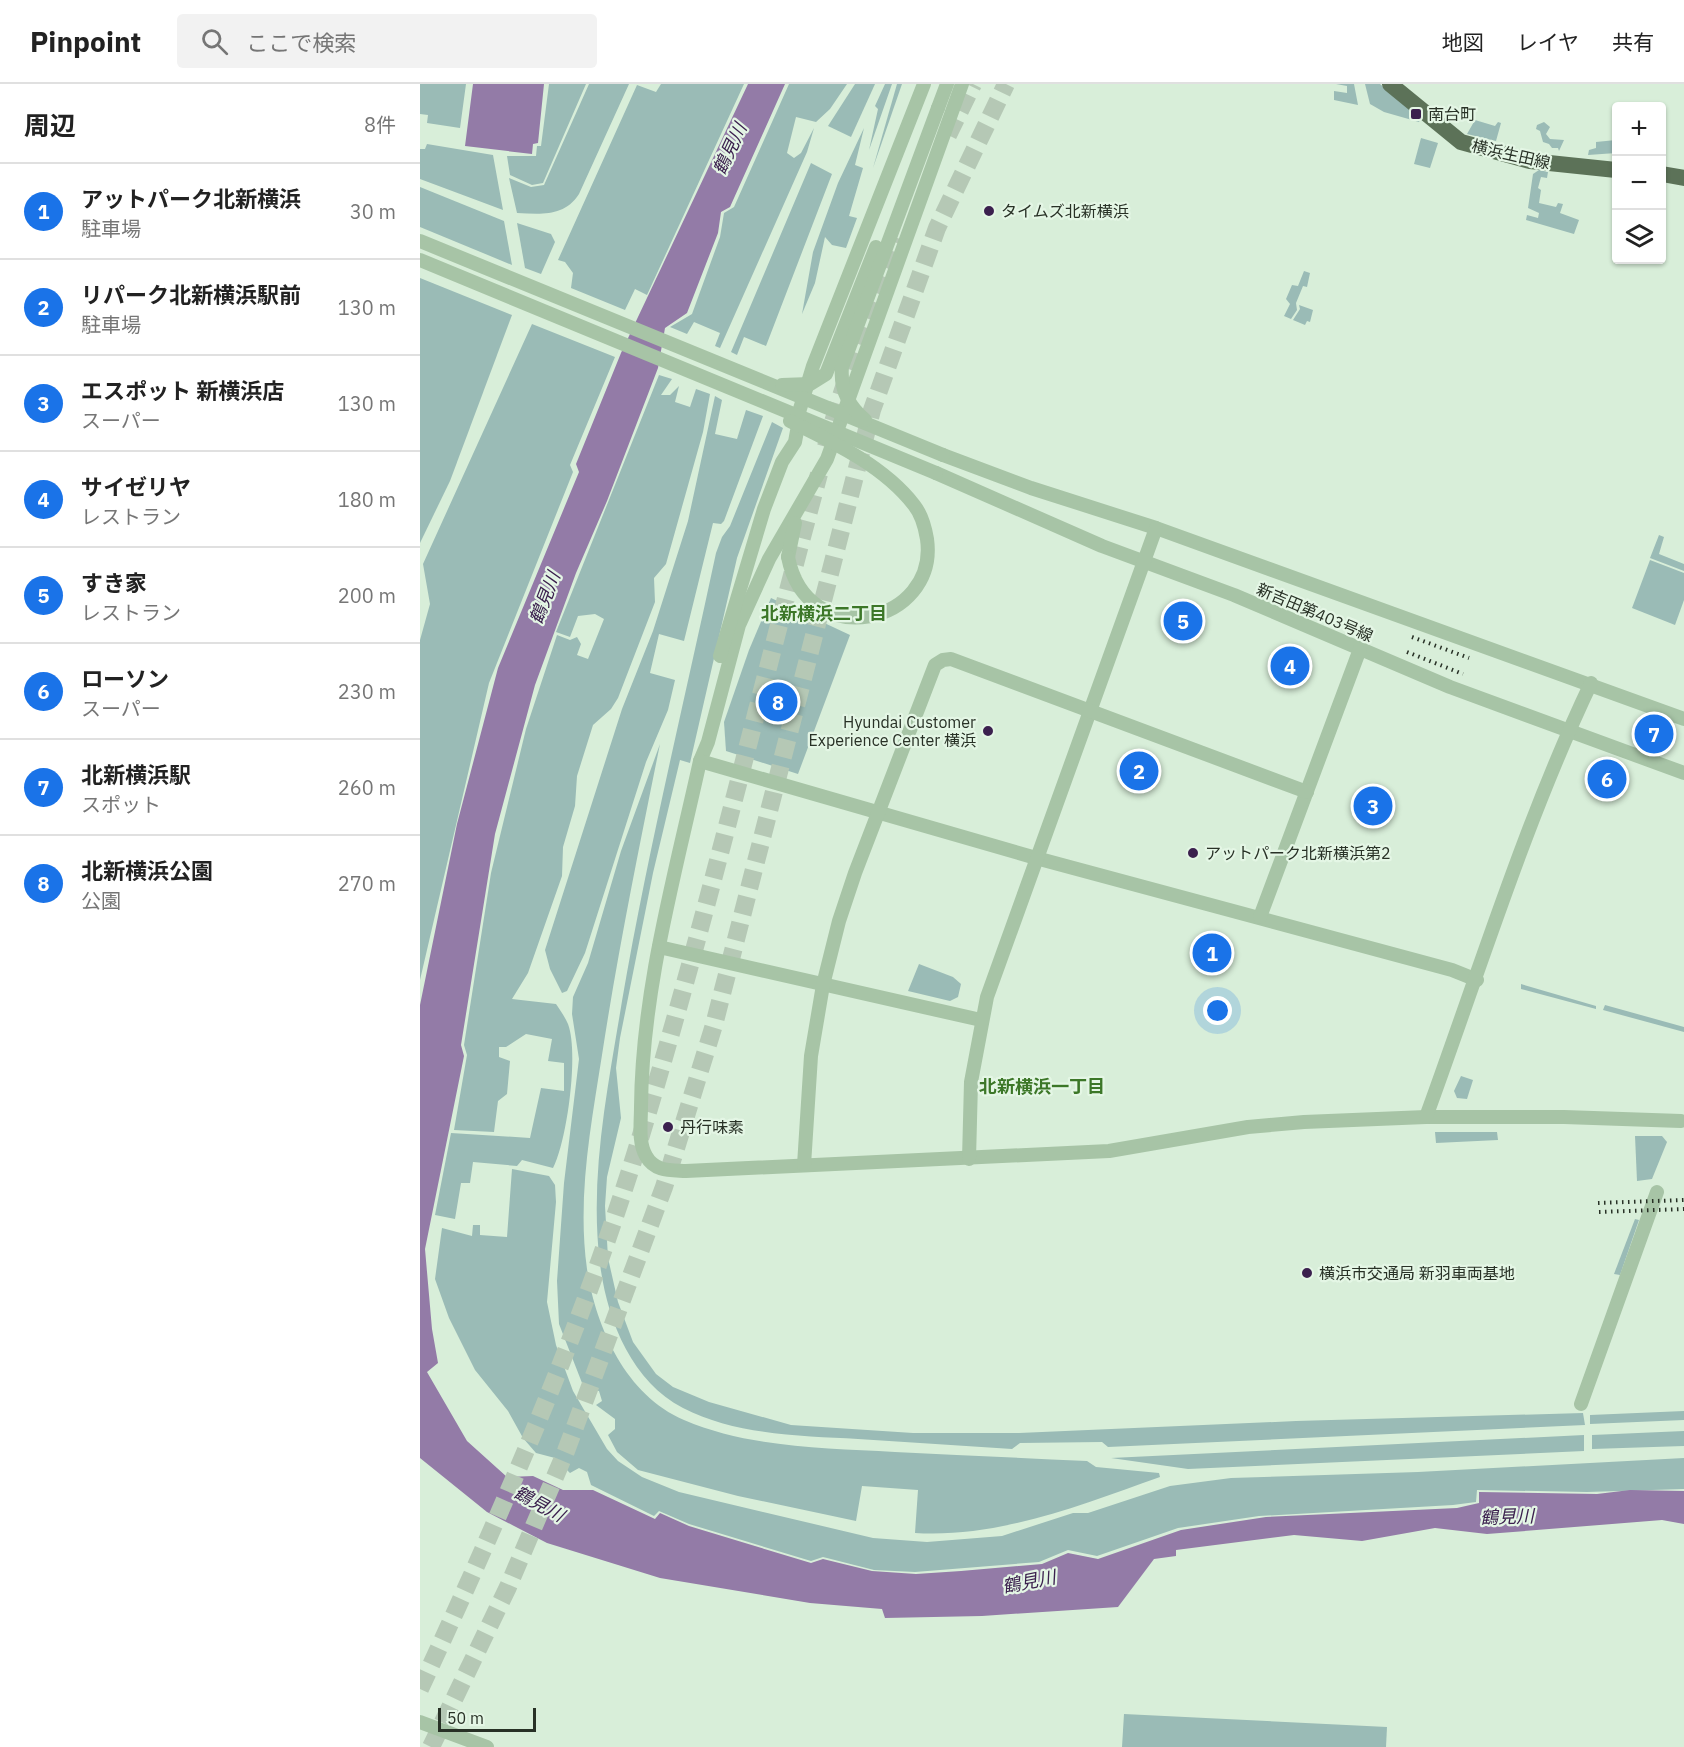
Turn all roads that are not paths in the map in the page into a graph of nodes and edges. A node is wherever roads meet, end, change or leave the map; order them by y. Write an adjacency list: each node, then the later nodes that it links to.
1 (924, 84): 23 (street)
2 (938, 84): 6 (street)
3 (947, 84): 6 (street)
4 (962, 84): 15 (street)
5 (1390, 84): 7 (main road, 横浜生田線)
6 (934, 106): 12 (street, bridge); 14 (street, bridge)
7 (1612, 169)
8 (1666, 175): 9 (main road)
9 (1684, 178)
10 (420, 241): 12 (street, 新吉田第403号線, bridge)
11 (420, 260): 13 (street, bridge)
12 (771, 384): 14 (street, 新吉田第403号線, bridge)
13 (764, 401): 15 (street, bridge); 17 (street, 新吉田第403号線, bridge)
14 (875, 427): 16 (street, 新吉田第403号線, bridge)
15 (802, 501): 23 (street)
16 (1156, 528): 17 (street); 19 (street, 新吉田第403号線)
17 (1144, 562): 18 (street, 新吉田第403号線); 20 (street)
18 (1360, 649): 22 (street, 新吉田第403号線); 25 (street)
19 (1592, 683): 21 (street, 新吉田第403号線); 22 (street)
20 (1090, 711): 25 (street); 26 (street); 27 (street)
21 (1684, 719)
22 (1569, 731): 24 (street, 新吉田第403号線); 30 (street)
23 (700, 761): 26 (street); 29 (street)
24 (1684, 773)
25 (1307, 792): 28 (street)
26 (879, 814): 27 (street); 31 (street)
27 (1036, 858): 28 (street); 32 (street)
28 (1260, 917): 30 (street)
29 (660, 947): 31 (street); 36 (street)
30 (1477, 980): 33 (street)
31 (823, 985): 32 (street); 36 (street)
32 (981, 1020): 35 (street)
33 (1426, 1117): 34 (street); 35 (street)
34 (1681, 1121)
35 (969, 1159): 36 (street)
36 (804, 1165)
37 (1657, 1192): 38 (street)
38 (1581, 1404)
39 (420, 1722): 40 (street)
40 (487, 1747)

